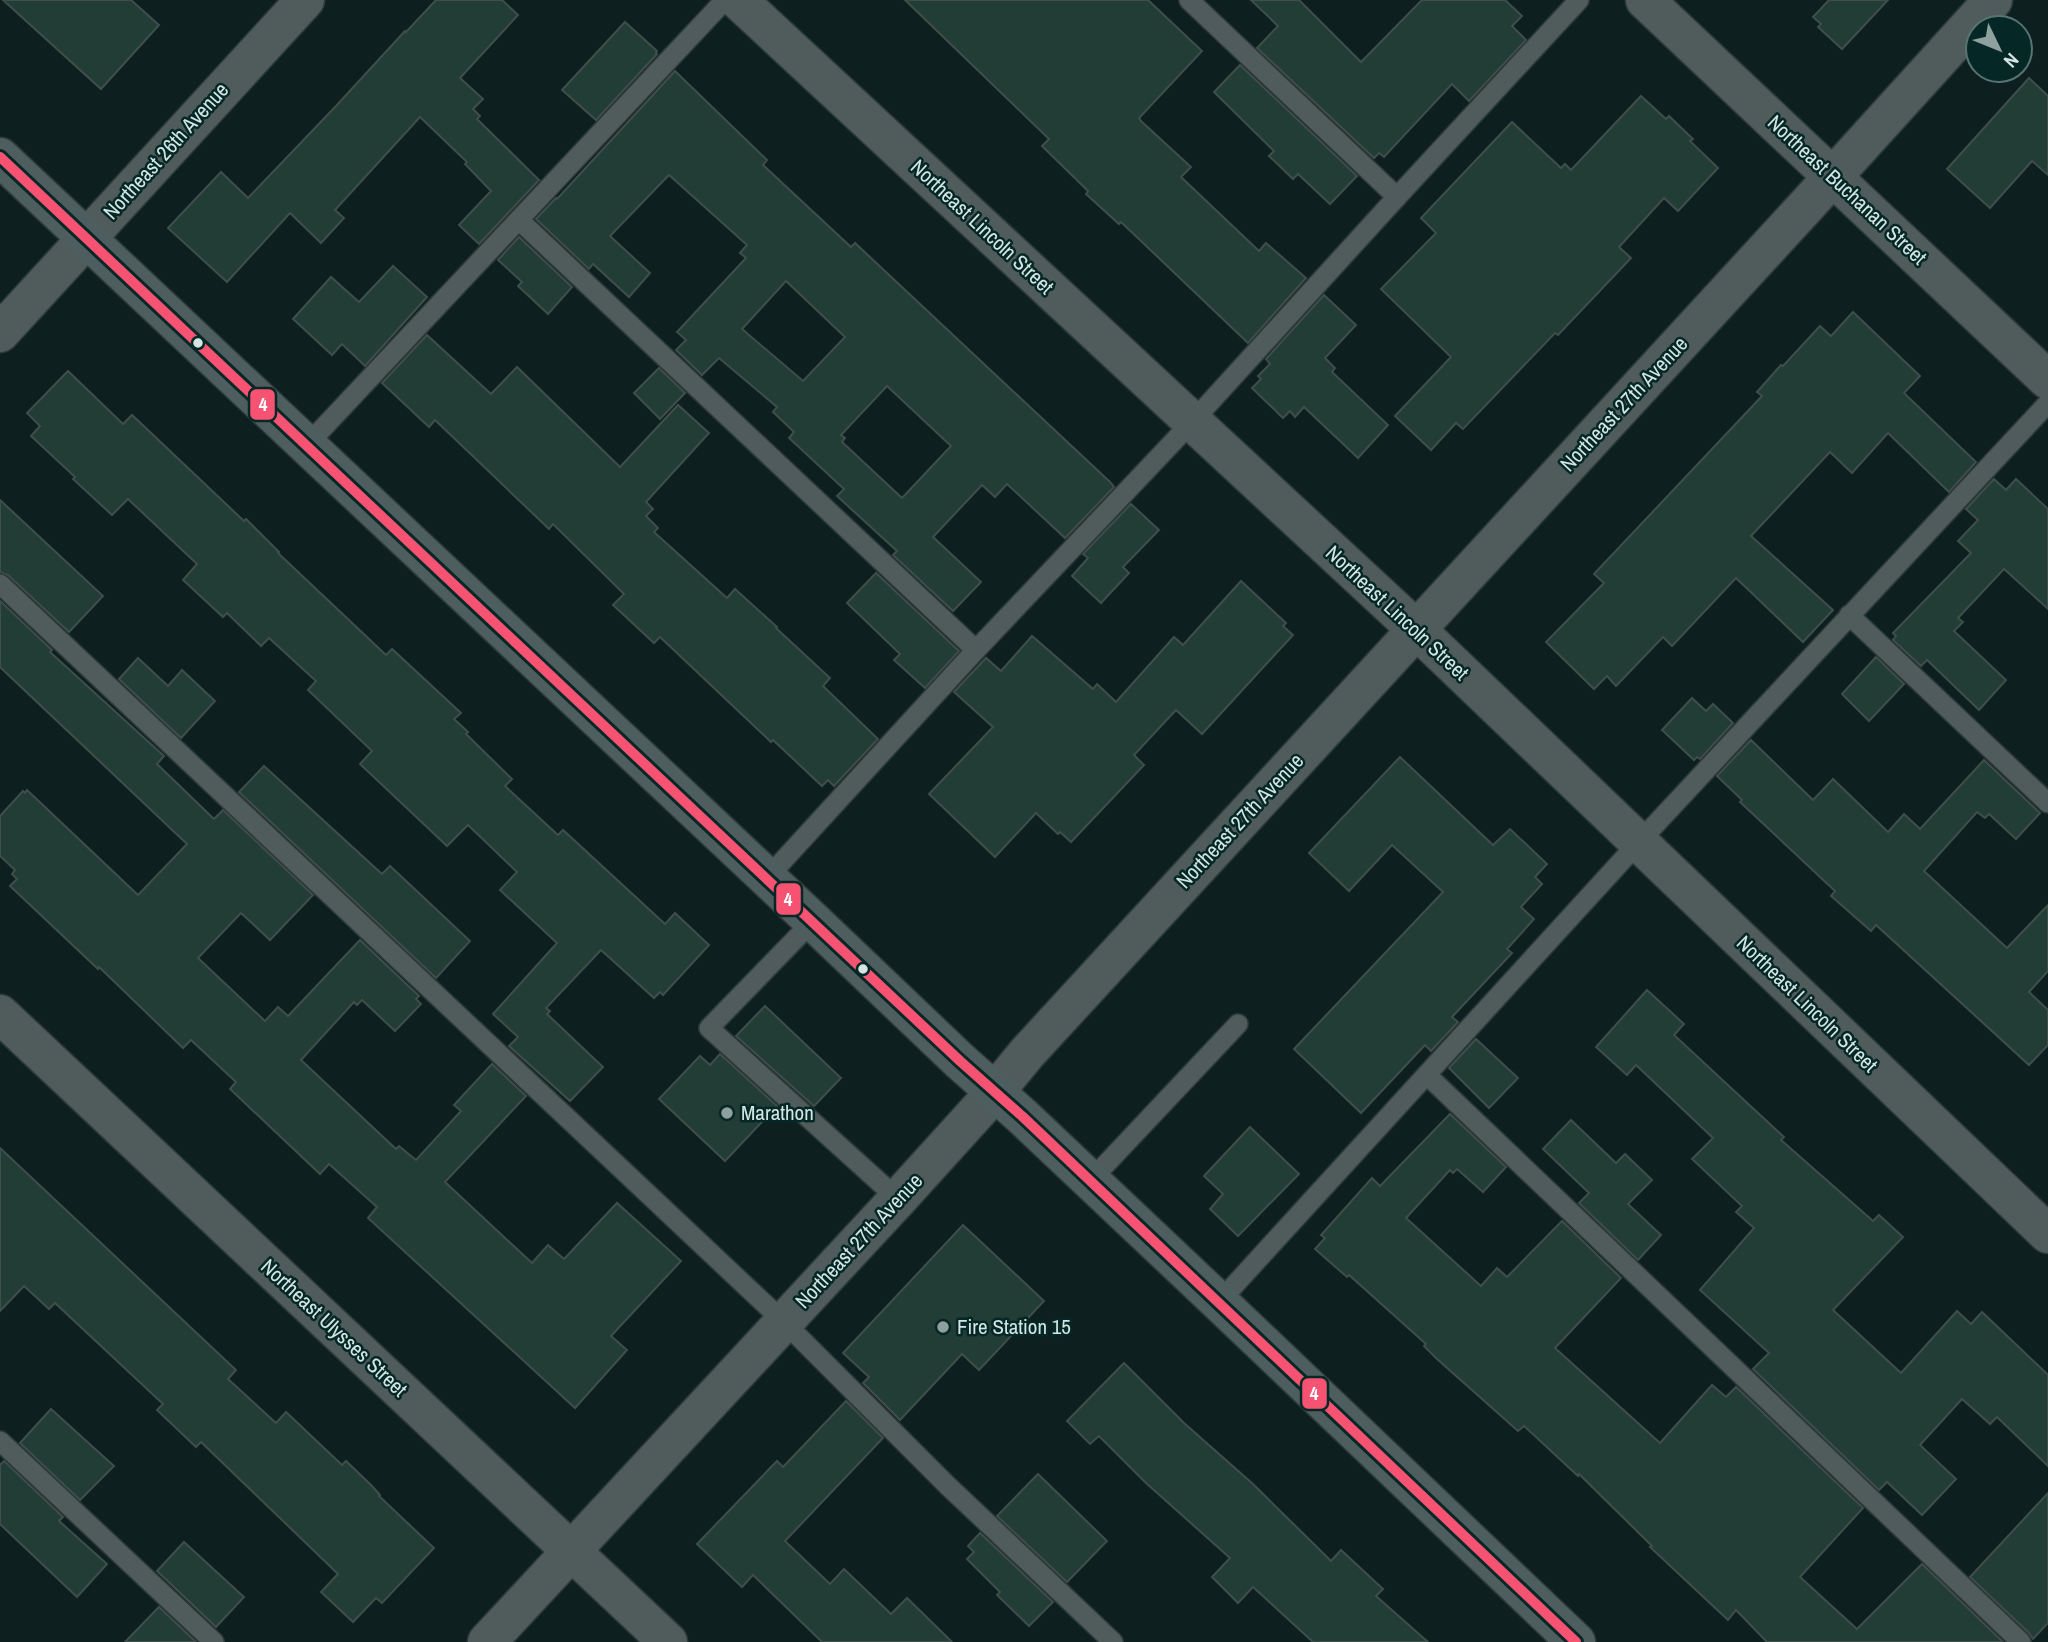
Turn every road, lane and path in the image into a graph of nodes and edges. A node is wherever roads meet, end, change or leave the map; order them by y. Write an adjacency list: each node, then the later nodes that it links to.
1 (725, 0): 11 (lane)
2 (738, 0): 16 (street, Northeast Lincoln Street)
3 (1189, 0): 10 (lane)
4 (1578, 0): 10 (lane)
5 (1645, 0): 9 (street, Northeast Buchanan Street)
6 (1993, 0): 9 (street, Northeast 27th Avenue)
7 (296, 3): 12 (street, Northeast 26th Avenue)
8 (0, 157): 12 (street)
9 (1833, 177): 14 (street, Northeast Buchanan Street); 20 (street, Northeast 27th Avenue)
10 (1397, 197): 16 (lane)
11 (519, 220): 17 (lane); 21 (lane)
12 (86, 239): 13 (street, Northeast 26th Avenue); 17 (street)
13 (0, 333)
14 (2048, 380)
15 (2048, 404): 19 (lane)
16 (1192, 422): 20 (street, Northeast Lincoln Street); 21 (lane)
17 (307, 445): 24 (street)
18 (0, 584): 34 (lane)
19 (1849, 615): 22 (lane); 23 (lane)
20 (1417, 630): 23 (street, Northeast Lincoln Street); 29 (street, Northeast 27th Avenue)
21 (976, 650): 24 (lane)
22 (2048, 803)
23 (1639, 842): 28 (lane); 32 (street, Northeast Lincoln Street)
24 (766, 878): 25 (street)
25 (813, 921): 29 (street); 31 (lane)
26 (0, 1014): 36 (street, Northeast Ulysses Street)
27 (1238, 1024): 30 (lane)
28 (1427, 1075): 33 (lane); 42 (lane)
29 (995, 1092): 30 (street); 31 (street, Northeast 27th Avenue)
30 (1090, 1181): 33 (street)
31 (898, 1199): 34 (street, Northeast 27th Avenue)
32 (2048, 1234)
33 (1219, 1302): 41 (street)
34 (784, 1322): 36 (street, Northeast 27th Avenue); 40 (lane)
35 (0, 1441): 37 (lane)
36 (572, 1551): 38 (street, Northeast 27th Avenue); 39 (street, Northeast Ulysses Street)
37 (214, 1642)
38 (487, 1642)
39 (668, 1642)
40 (1113, 1642)
41 (1576, 1642)
42 (2021, 1642)

